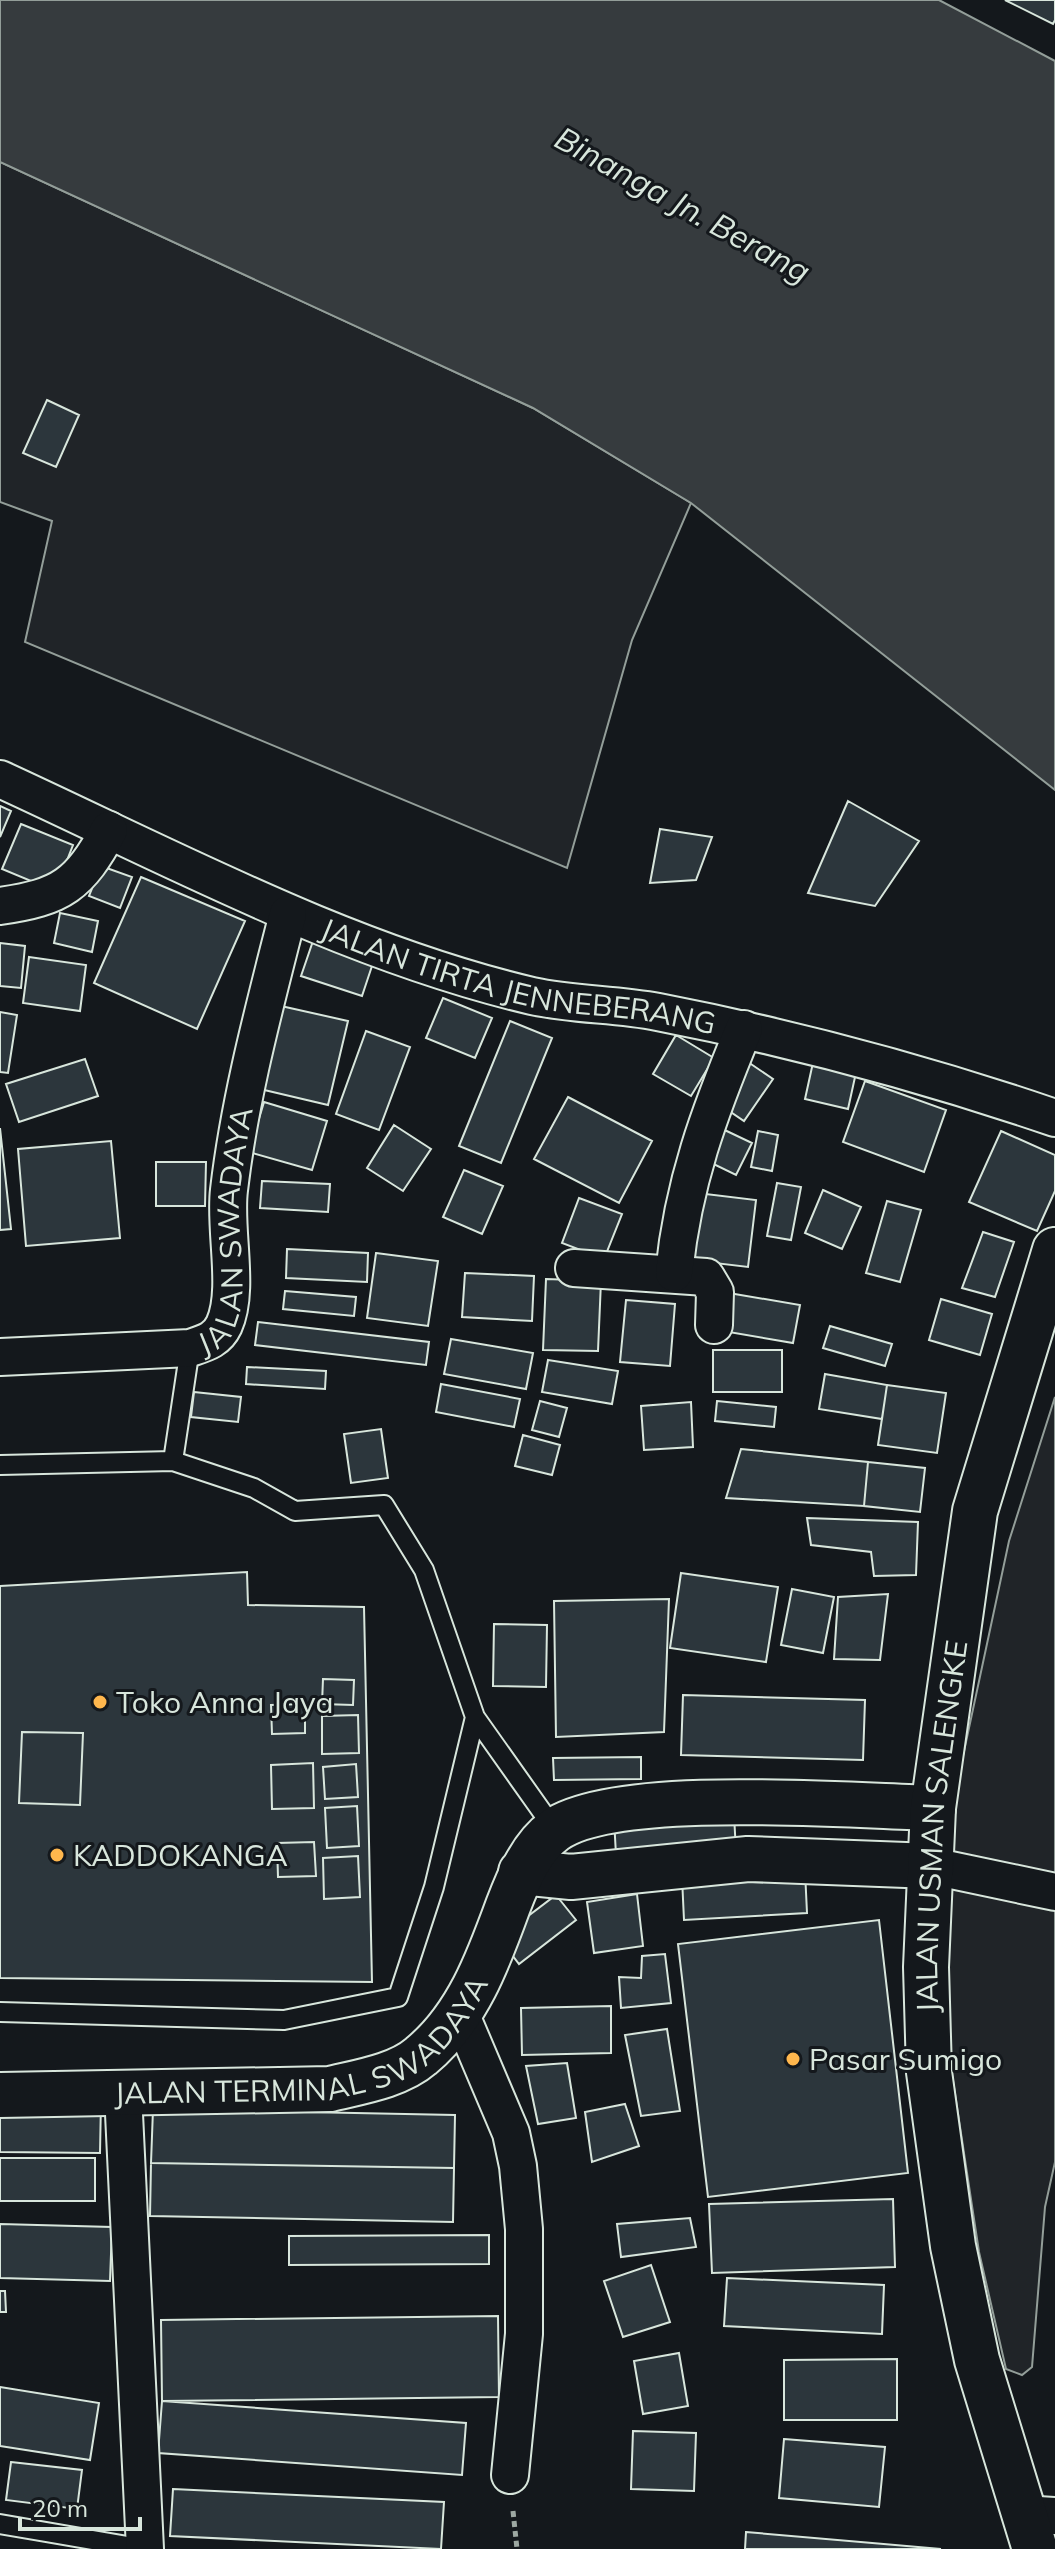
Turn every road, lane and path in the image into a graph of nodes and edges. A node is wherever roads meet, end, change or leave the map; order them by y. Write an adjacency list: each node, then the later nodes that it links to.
1 (0, 779): 2 (street, JALAN TIRTA JENNEBERANG)
2 (109, 830): 3 (street); 4 (street, JALAN TIRTA JENNEBERANG)
3 (0, 906)
4 (288, 914): 5 (street, JALAN TIRTA JENNEBERANG); 11 (street, JALAN SWADAYA)
5 (744, 1029): 6 (street, JALAN TIRTA JENNEBERANG); 9 (street)
6 (1055, 1118)
7 (1055, 1250): 16 (main road, JALAN USMAN SALENGKE)
8 (574, 1268): 9 (street)
9 (674, 1273): 10 (street)
10 (714, 1325)
11 (190, 1348): 12 (street, JALAN SWADAYA); 13 (lane)
12 (0, 1357)
13 (173, 1461): 14 (lane); 15 (lane)
14 (0, 1465)
15 (475, 1717): 17 (lane); 22 (lane)
16 (933, 1808): 17 (main road); 18 (main road, JALAN USMAN SALENGKE)
17 (555, 1830): 19 (main road, JALAN TERMINAL SWADAYA); 20 (lane)
18 (932, 1866): 20 (main road); 21 (street); 28 (main road, JALAN USMAN SALENGKE)
19 (521, 1872): 20 (main road); 23 (main road, JALAN TERMINAL SWADAYA)
20 (571, 1877)
21 (1055, 1892)
22 (0, 2012)
23 (460, 2013): 24 (main road, JALAN TERMINAL SWADAYA); 26 (street)
24 (123, 2093): 25 (main road, JALAN TERMINAL SWADAYA); 29 (street)
25 (0, 2095)
26 (510, 2475)
27 (0, 2524): 29 (lane)
28 (1043, 2531)
29 (145, 2549)

